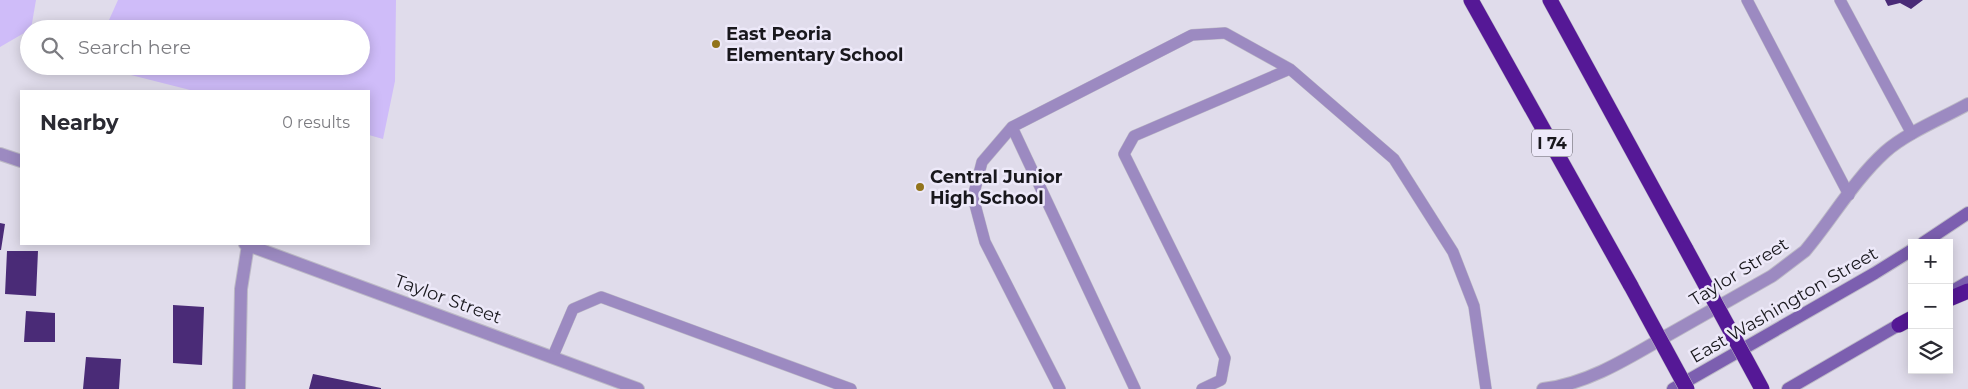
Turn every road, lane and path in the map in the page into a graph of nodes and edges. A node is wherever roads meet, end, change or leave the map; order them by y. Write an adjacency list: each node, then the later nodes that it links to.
1 (1471, 0): 32 (highway, I 74, bridge)
2 (1550, 0): 33 (highway, bridge)
3 (1747, 0): 11 (lane)
4 (1840, 0): 8 (lane)
5 (1290, 68): 7 (lane); 28 (lane); 29 (lane)
6 (1968, 104): 8 (street, Taylor Street)
7 (1012, 127): 26 (lane); 27 (lane)
8 (1912, 134): 11 (street, Taylor Street)
9 (0, 154): 10 (street)
10 (20, 161)
11 (1849, 195): 30 (street, Taylor Street)
12 (1968, 213): 13 (main road)
13 (1929, 239)
14 (247, 245): 23 (street)
15 (250, 245): 22 (street, Taylor Street)
16 (1908, 252): 31 (main road, East Washington Street)
17 (1968, 282): 19 (main road)
18 (1968, 290): 20 (highway)
19 (1953, 291)
20 (1953, 297)
21 (1907, 320): 34 (main road)
22 (553, 356): 24 (street, Taylor Street); 25 (lane)
23 (239, 389)
24 (638, 389)
25 (851, 389)
26 (1060, 389)
27 (1135, 389)
28 (1202, 389)
29 (1486, 389)
30 (1543, 389)
31 (1673, 389)
32 (1687, 389)
33 (1762, 389)
34 (1788, 389)

